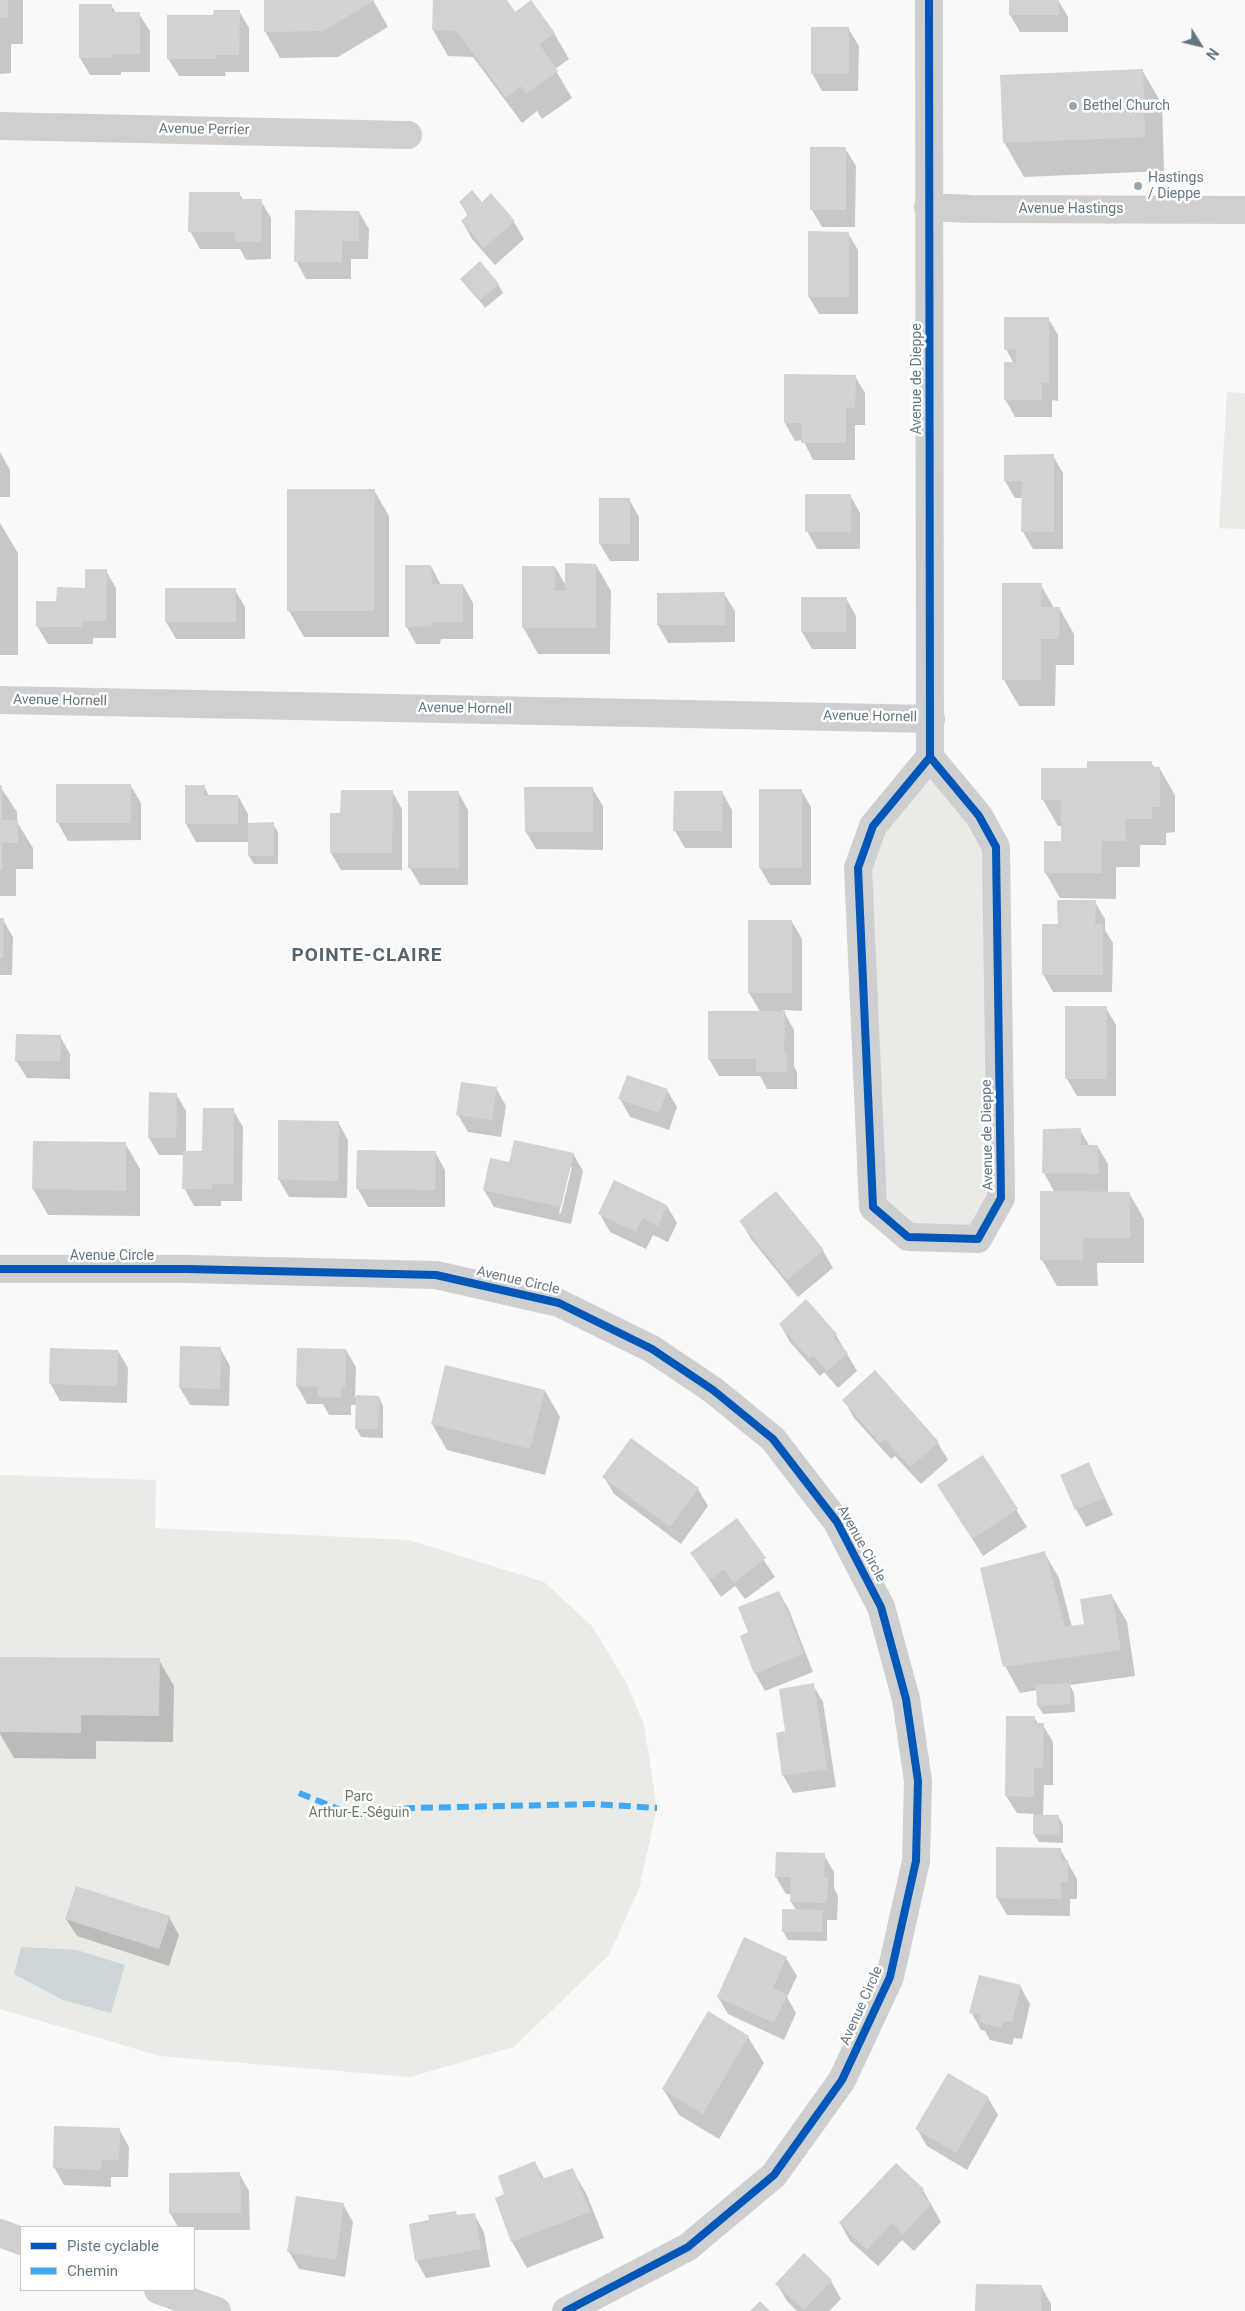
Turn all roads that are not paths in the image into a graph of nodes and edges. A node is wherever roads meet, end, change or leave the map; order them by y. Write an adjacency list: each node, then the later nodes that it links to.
1 (929, 0): 4 (street, Avenue de Dieppe)
2 (0, 126): 3 (street, Avenue Perrier)
3 (408, 135)
4 (928, 207): 5 (street, Avenue Hastings); 7 (street, Avenue de Dieppe)
5 (1245, 210)
6 (0, 700): 7 (street, Avenue Hornell)
7 (931, 719): 8 (street, Avenue de Dieppe)
8 (930, 757): 8 (street, Avenue de Dieppe)
9 (0, 1269): 14 (street, Avenue Circle)
10 (0, 2233): 11 (street)
11 (20, 2241)
12 (161, 2291): 13 (street)
13 (217, 2311)
14 (566, 2311)

